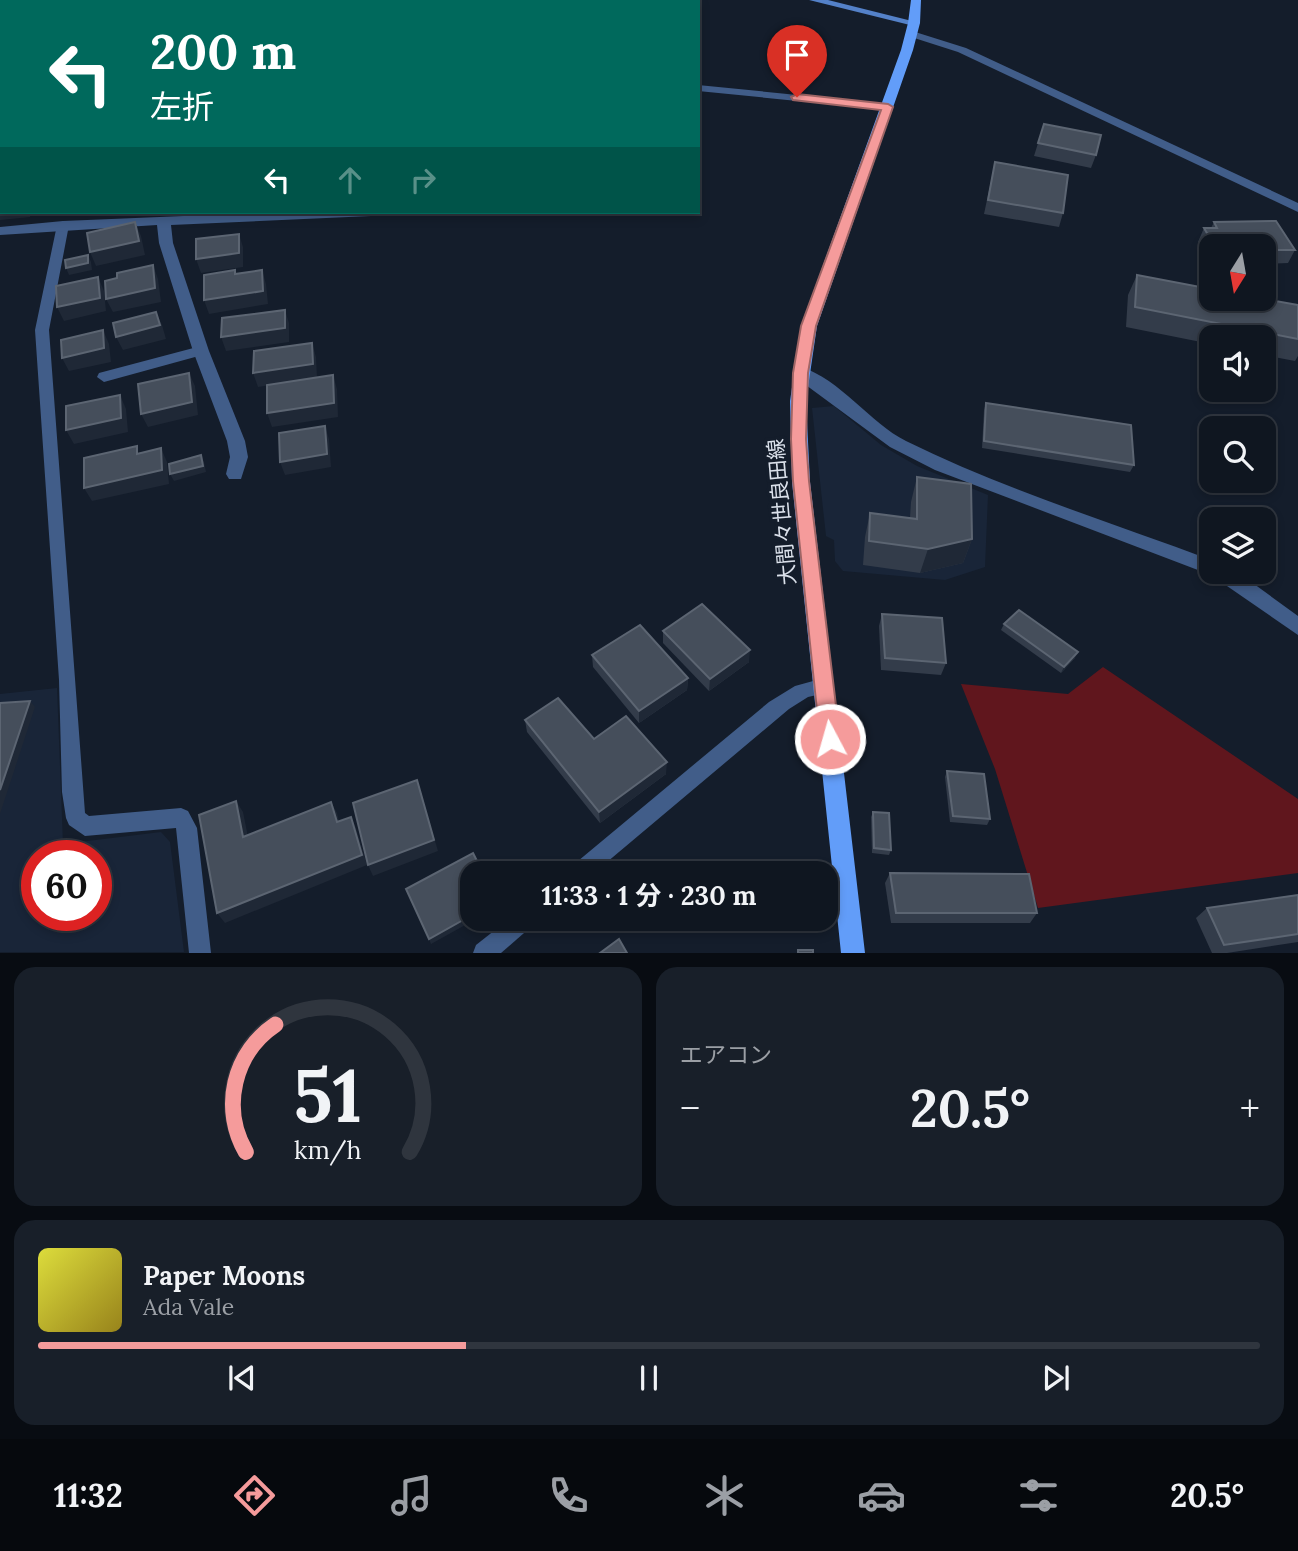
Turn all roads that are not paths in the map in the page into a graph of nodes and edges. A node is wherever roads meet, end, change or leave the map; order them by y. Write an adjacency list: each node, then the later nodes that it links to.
1 (814, 0): 3 (street)
2 (916, 0): 3 (main road, 大間々世良田線)
3 (913, 29): 5 (main road, 大間々世良田線); 6 (street)
4 (700, 88): 5 (lane)
5 (888, 107): 12 (main road, 大間々世良田線)
6 (1298, 208)
7 (320, 214): 8 (street)
8 (164, 220): 9 (street); 11 (street)
9 (63, 225): 10 (street); 21 (lane)
10 (0, 231)
11 (201, 351): 13 (lane); 14 (street)
12 (800, 373): 15 (street); 18 (main road, 大間々世良田線)
13 (104, 377)
14 (235, 474)
15 (1199, 563)
16 (1240, 584): 17 (street)
17 (1298, 627)
18 (824, 686): 19 (lane); 23 (main road, 大間々世良田線)
19 (593, 861)
20 (511, 931): 22 (lane)
21 (200, 953)
22 (484, 953)
23 (853, 953)

